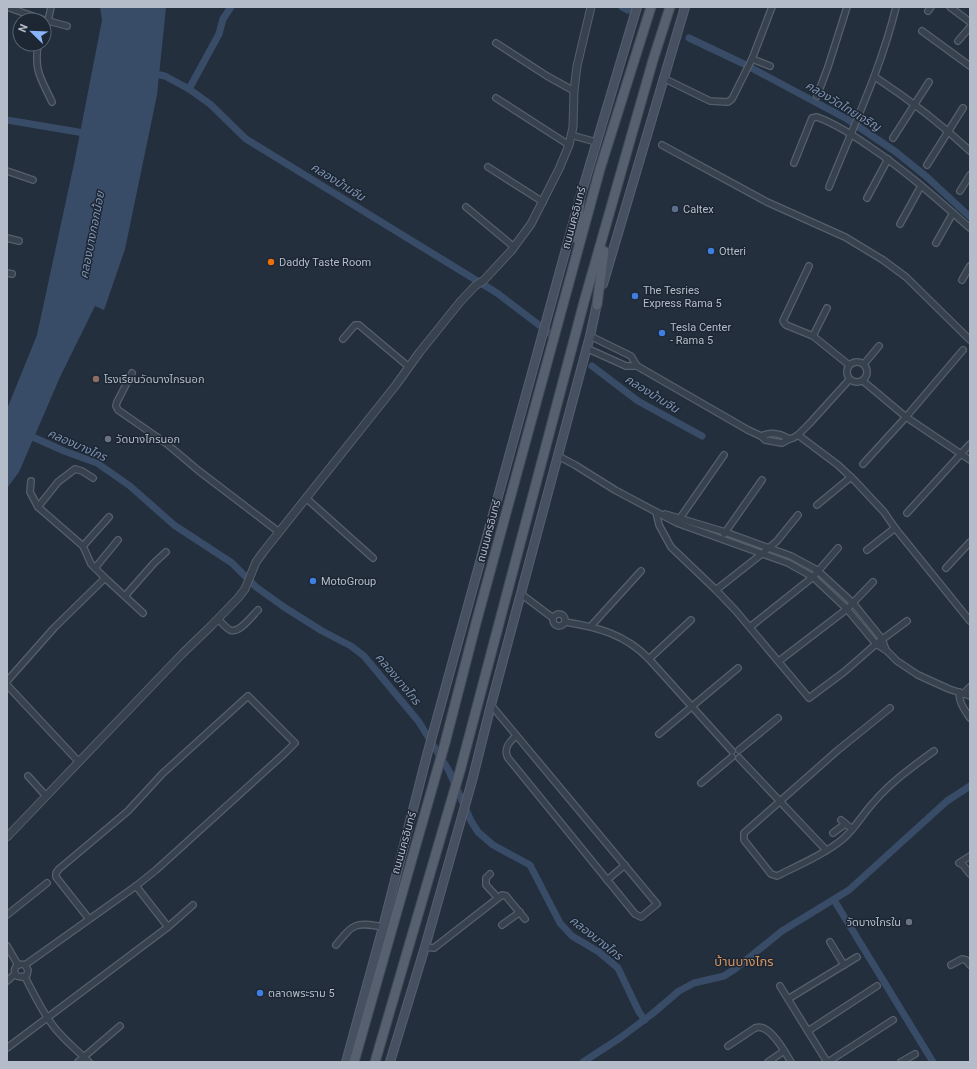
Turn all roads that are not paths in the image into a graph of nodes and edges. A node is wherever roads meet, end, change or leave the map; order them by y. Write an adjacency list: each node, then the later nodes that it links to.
1 (7, 7): 11 (street)
2 (591, 7): 26 (street)
3 (637, 7): 36 (main road, ถนนนครอินทร์)
4 (651, 7): 62 (main road, ถนนนครอินทร์)
5 (670, 7): 55 (main road)
6 (686, 7): 24 (main road)
7 (772, 7): 20 (street)
8 (847, 7): 27 (street)
9 (896, 7): 23 (street)
10 (950, 7): 13 (street)
11 (20, 12)
12 (52, 22): 14 (street)
13 (970, 22)
14 (67, 26)
15 (970, 27): 17 (street)
16 (922, 31): 22 (street)
17 (958, 41)
18 (496, 42): 26 (street)
19 (38, 52): 29 (street)
20 (751, 61): 21 (street); 24 (street)
21 (770, 66)
22 (970, 66)
23 (874, 77): 30 (street); 32 (street)
24 (663, 78): 66 (main road)
25 (929, 82): 30 (street)
26 (574, 91): 34 (street)
27 (817, 96)
28 (496, 98): 37 (street)
29 (52, 102)
30 (914, 103): 33 (street); 35 (street)
31 (963, 108): 33 (street)
32 (851, 131): 40 (street); 41 (street); 48 (street)
33 (948, 131): 39 (street); 42 (street)
34 (571, 134): 36 (street); 37 (street)
35 (893, 138)
36 (596, 142): 50 (main road, ถนนนครอินทร์)
37 (569, 145): 52 (street)
38 (662, 145): 71 (street)
39 (970, 151)
40 (888, 159): 47 (street); 51 (street)
41 (794, 163)
42 (927, 165)
43 (488, 168): 52 (street)
44 (7, 171): 46 (street)
45 (970, 175): 49 (street)
46 (33, 180)
47 (921, 186): 54 (street); 56 (street)
48 (829, 187)
49 (960, 191)
50 (580, 198): 62 (main road); 180 (main road, ถนนนครอินทร์)
51 (867, 198)
52 (543, 202): 61 (street)
53 (466, 207): 61 (street)
54 (953, 213): 57 (street); 60 (street)
55 (608, 219): 66 (main road); 210 (main road)
56 (900, 224)
57 (970, 228)
58 (7, 238): 59 (street)
59 (19, 241)
60 (936, 243)
61 (514, 247): 78 (street)
62 (575, 261): 209 (main road, ถนนนครอินทร์)
63 (809, 266): 69 (street)
64 (970, 266): 65 (street)
65 (962, 280)
66 (597, 305): 68 (main road)
67 (827, 308): 69 (street)
68 (590, 336): 73 (main road); 77 (street)
69 (813, 336): 76 (street)
70 (343, 339): 78 (street)
71 (970, 340)
72 (879, 346): 75 (street)
73 (586, 348): 77 (street); 87 (main road)
74 (963, 350): 82 (street)
75 (864, 364): 76 (street); 81 (street)
76 (849, 365): 80 (street)
77 (637, 366): 83 (street)
78 (409, 367): 94 (street)
79 (132, 373): 103 (street)
80 (850, 380): 81 (street); 83 (street)
81 (863, 380): 82 (street)
82 (906, 417): 85 (street); 89 (street)
83 (798, 435): 90 (street)
84 (970, 444): 85 (street)
85 (961, 454): 88 (street); 98 (street)
86 (724, 455): 101 (street)
87 (558, 456): 97 (street); 123 (main road)
88 (970, 460)
89 (863, 464)
90 (851, 477): 95 (street); 102 (street)
91 (93, 478): 96 (street)
92 (762, 480): 104 (street)
93 (31, 481): 96 (street)
94 (306, 498): 103 (street); 114 (street)
95 (817, 504)
96 (38, 507): 108 (street)
97 (656, 512): 101 (street); 122 (street)
98 (907, 513)
99 (798, 515): 109 (street)
100 (109, 517): 108 (street)
101 (678, 520): 104 (street); 106 (street)
102 (895, 528): 111 (street); 133 (street)
103 (279, 532): 130 (street)
104 (725, 532): 106 (street); 109 (street)
105 (118, 540): 115 (street)
106 (722, 540): 113 (street)
107 (970, 542): 116 (street)
108 (83, 546): 115 (street)
109 (768, 548): 113 (street); 117 (street)
110 (838, 548): 117 (street)
111 (867, 550)
112 (166, 552): 124 (street)
113 (763, 554): 119 (street); 122 (street)
114 (373, 558)
115 (95, 568): 120 (street)
116 (946, 568)
117 (818, 570): 119 (street); 125 (street)
118 (641, 571): 135 (street)
119 (813, 577): 126 (street); 136 (street)
120 (105, 578): 124 (street); 143 (street)
121 (873, 582): 125 (street)
122 (716, 590): 136 (street)
123 (521, 594): 129 (street); 147 (main road)
124 (125, 596): 128 (street)
125 (853, 603): 126 (street); 137 (street)
126 (847, 609): 138 (street); 141 (street)
127 (258, 610): 130 (street)
128 (142, 613)
129 (553, 618): 134 (street); 134 (street)
130 (218, 619): 156 (street)
131 (691, 620): 140 (street)
132 (907, 621): 137 (street)
133 (970, 621)
134 (564, 622): 135 (street)
135 (592, 626): 140 (street)
136 (750, 627): 141 (street)
137 (882, 639): 138 (street); 139 (street)
138 (876, 644): 139 (street); 141 (street)
139 (886, 651): 145 (street)
140 (649, 659): 148 (street)
141 (779, 662)
142 (738, 668): 148 (street)
143 (7, 684): 156 (street)
144 (970, 687): 145 (street)
145 (961, 693): 146 (street); 151 (street)
146 (970, 696)
147 (491, 705): 153 (street); 184 (main road)
148 (692, 707): 152 (street); 155 (street)
149 (890, 708): 160 (street)
150 (778, 718): 155 (street)
151 (970, 718)
152 (658, 734)
153 (516, 736): 166 (street); 169 (street)
154 (934, 751): 161 (street)
155 (734, 755): 158 (street); 160 (street)
156 (78, 761): 159 (street)
157 (28, 776): 159 (street)
158 (701, 783)
159 (46, 796): 163 (street)
160 (780, 801): 164 (street); 164 (street)
161 (852, 829): 162 (street); 164 (street)
162 (833, 833)
163 (7, 837)
164 (826, 850)
165 (970, 856): 168 (street)
166 (625, 865): 169 (street); 169 (street)
167 (490, 874): 172 (street)
168 (970, 874)
169 (608, 880)
170 (47, 883): 175 (street)
171 (136, 886): 176 (street); 176 (street); 179 (street)
172 (498, 898): 174 (street); 184 (street)
173 (193, 905): 179 (street)
174 (520, 912): 177 (street); 178 (street)
175 (7, 915)
176 (89, 918): 187 (street)
177 (525, 919)
178 (502, 925)
179 (168, 927): 197 (street)
180 (383, 927): 182 (street); 208 (main road, ถนนนครอินทร์)
181 (830, 942): 188 (street)
182 (336, 945)
183 (7, 946): 186 (street)
184 (425, 947): 211 (main road)
185 (858, 957): 188 (street)
186 (18, 965): 187 (street); 191 (street)
187 (25, 965): 192 (street)
188 (844, 965): 196 (street)
189 (970, 965): 190 (street)
190 (950, 966)
191 (15, 974): 192 (street); 193 (street)
192 (25, 976): 197 (street)
193 (7, 981)
194 (780, 986): 196 (street)
195 (876, 986): 200 (street)
196 (788, 999): 200 (street)
197 (47, 1018): 202 (street); 205 (street)
198 (893, 1020): 214 (street)
199 (120, 1026): 205 (street)
200 (808, 1031): 214 (street)
201 (728, 1046): 203 (street)
202 (7, 1048)
203 (784, 1051): 212 (street); 213 (street)
204 (915, 1054): 215 (street)
205 (84, 1057): 206 (street); 207 (street)
206 (78, 1062)
207 (89, 1062)
208 (346, 1062)
209 (354, 1062)
210 (375, 1062)
211 (390, 1062)
212 (768, 1062)
213 (791, 1062)
214 (827, 1062)
215 (901, 1062)

